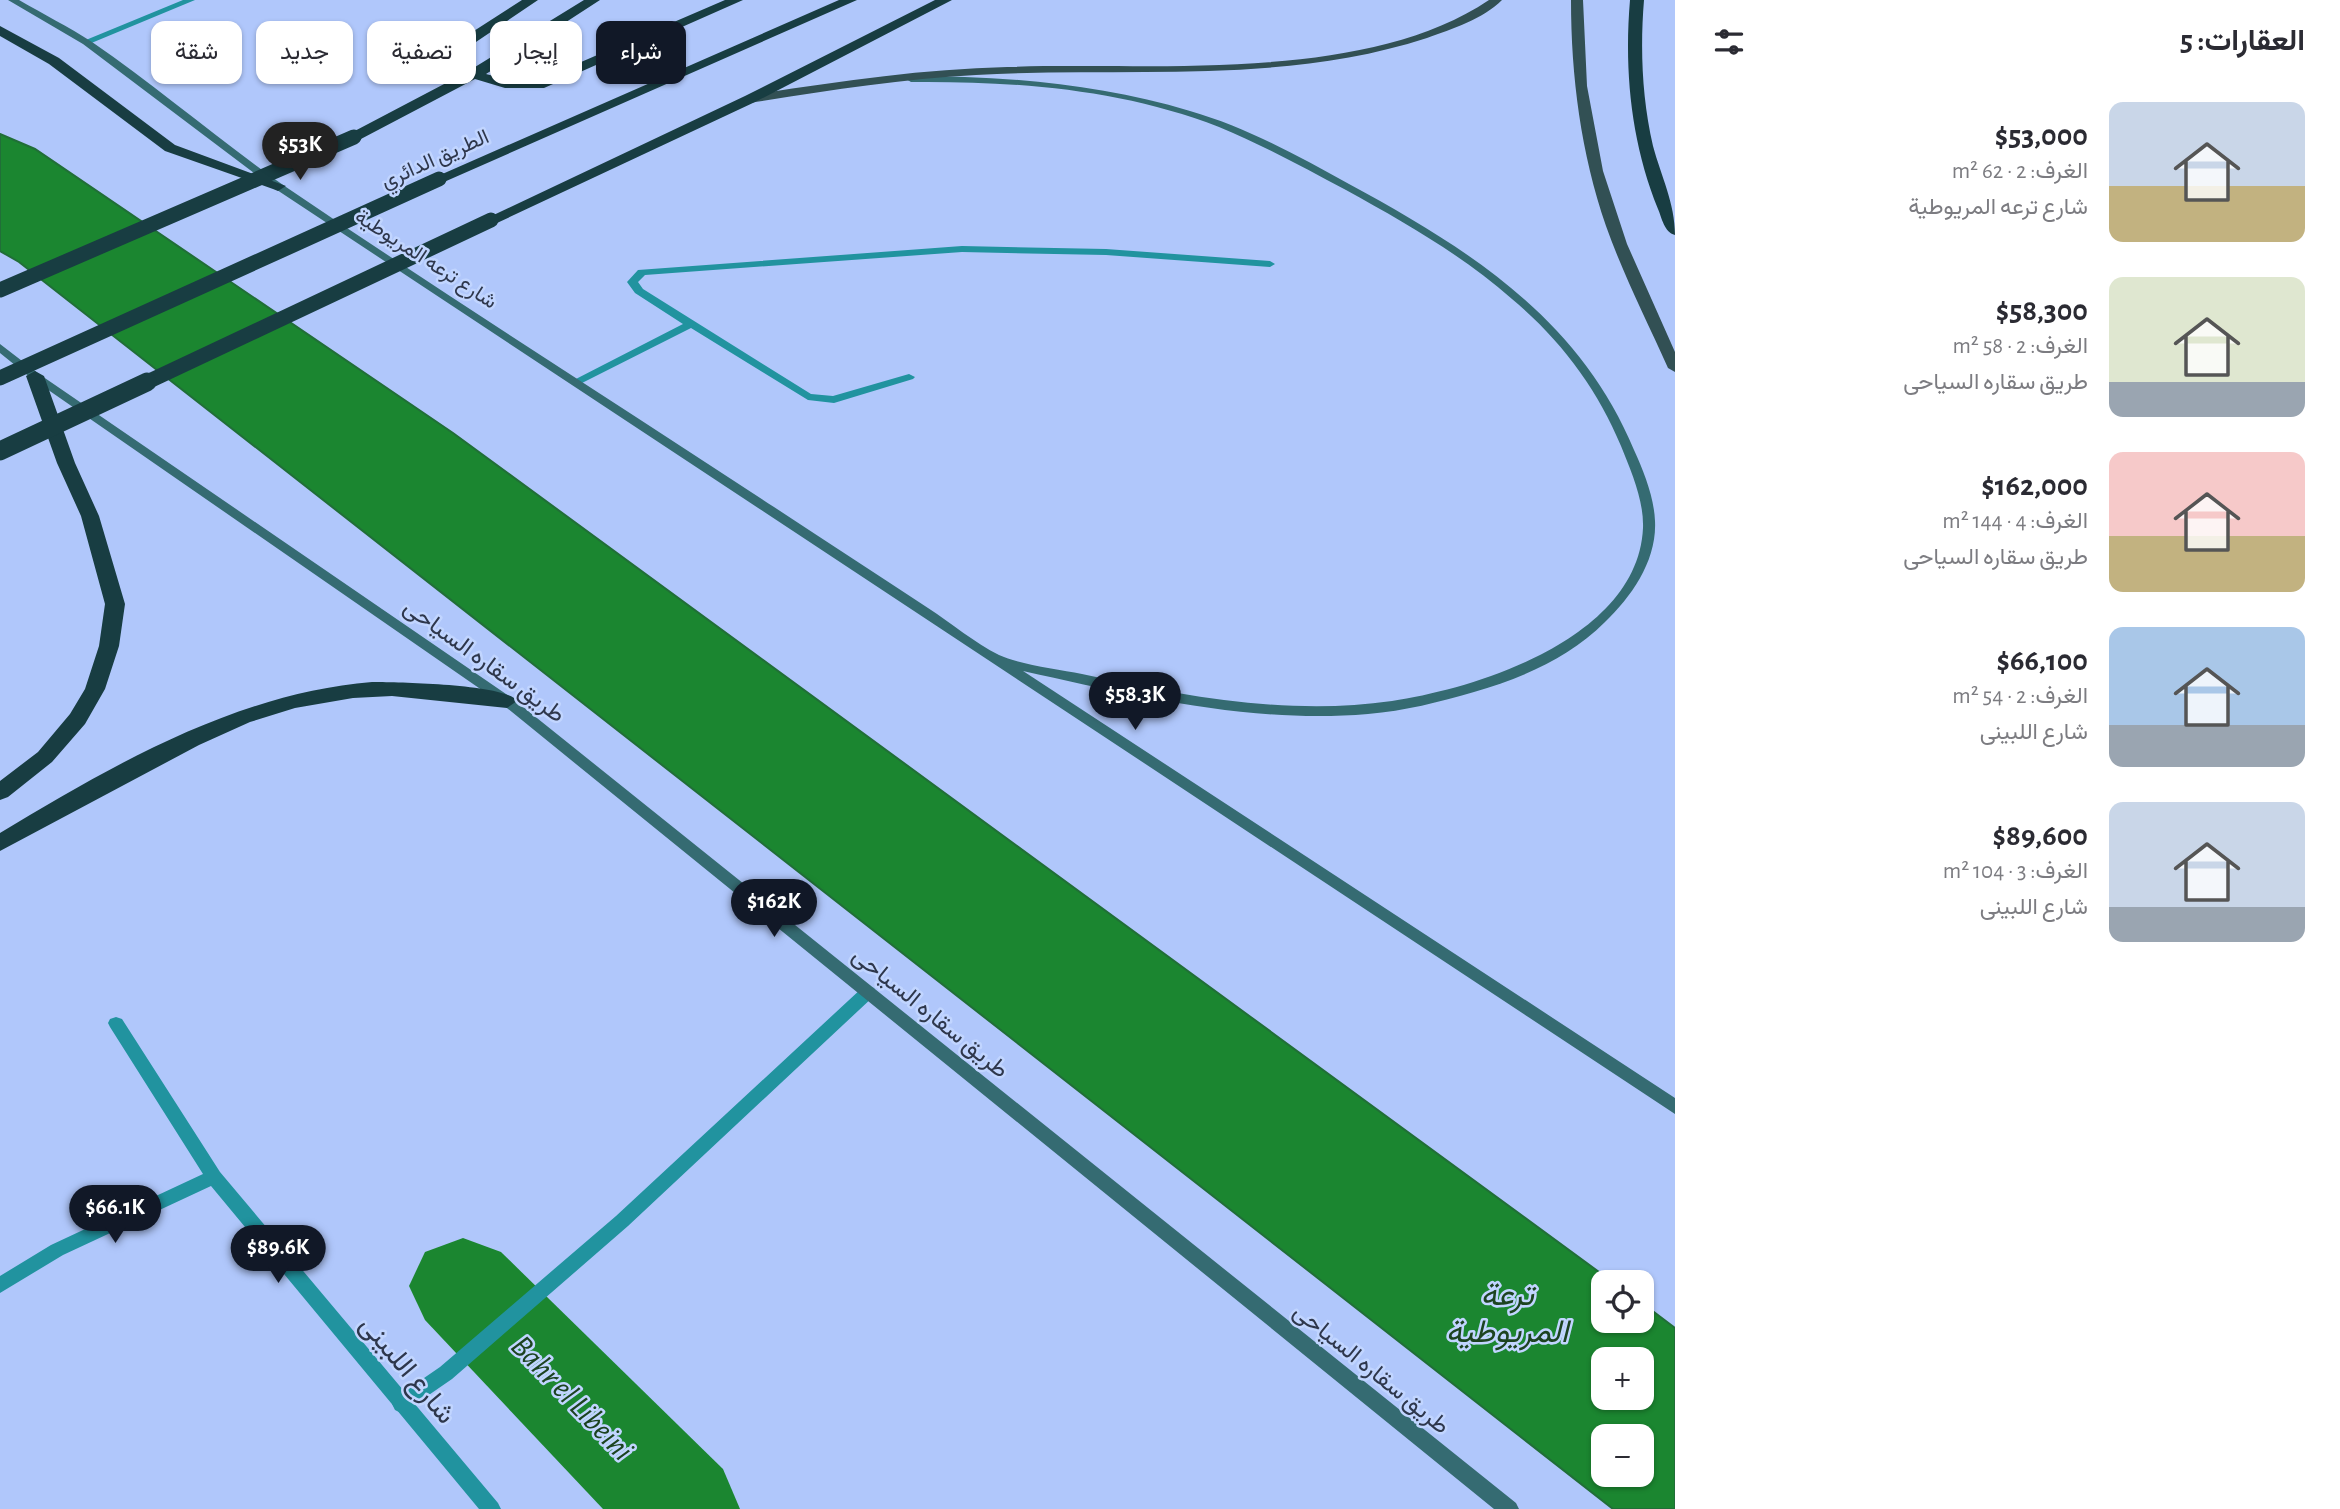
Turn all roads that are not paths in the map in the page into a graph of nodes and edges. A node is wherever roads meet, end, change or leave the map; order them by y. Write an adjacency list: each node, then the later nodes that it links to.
1 (12, 0): 13 (main road, شارع ترعه المريوطية)
2 (191, 0): 13 (street)
3 (531, 0): 12 (highway)
4 (593, 0): 14 (highway)
5 (736, 0): 15 (highway)
6 (850, 0): 28 (highway, الطريق الدائري, bridge)
7 (945, 0): 18 (highway)
8 (1496, 0): 16 (main road)
9 (1577, 0): 25 (main road)
10 (1637, 0): 20 (highway)
11 (0, 30): 19 (highway)
12 (476, 35)
13 (86, 42): 19 (main road, شارع ترعه المريوطية)
14 (476, 73)
15 (476, 74)
16 (911, 79): 18 (main road); 31 (main road)
17 (455, 84): 22 (highway, bridge)
18 (750, 99): 30 (highway, bridge)
19 (278, 186): 29 (main road, شارع ترعه المريوطية)
20 (1675, 230)
21 (1270, 264): 23 (street)
22 (0, 290)
23 (691, 324): 27 (street); 29 (street)
24 (0, 347): 26 (main road)
25 (1675, 368)
26 (35, 376): 32 (main road, طريق سقاره السياحى); 33 (highway)
27 (909, 377)
28 (0, 378)
29 (579, 382): 31 (main road)
30 (0, 452)
31 (995, 660): 37 (main road)
32 (507, 701): 34 (highway); 35 (main road, طريق سقاره السياحى)
33 (0, 792)
34 (0, 843)
35 (868, 992): 40 (street); 42 (main road, طريق سقاره السياحى)
36 (116, 1023): 38 (street, شارع اللبينى)
37 (1675, 1107)
38 (214, 1177): 39 (street); 40 (street, شارع اللبينى)
39 (0, 1285)
40 (401, 1404): 41 (street, شارع اللبينى)
41 (491, 1509)
42 (1509, 1509)

